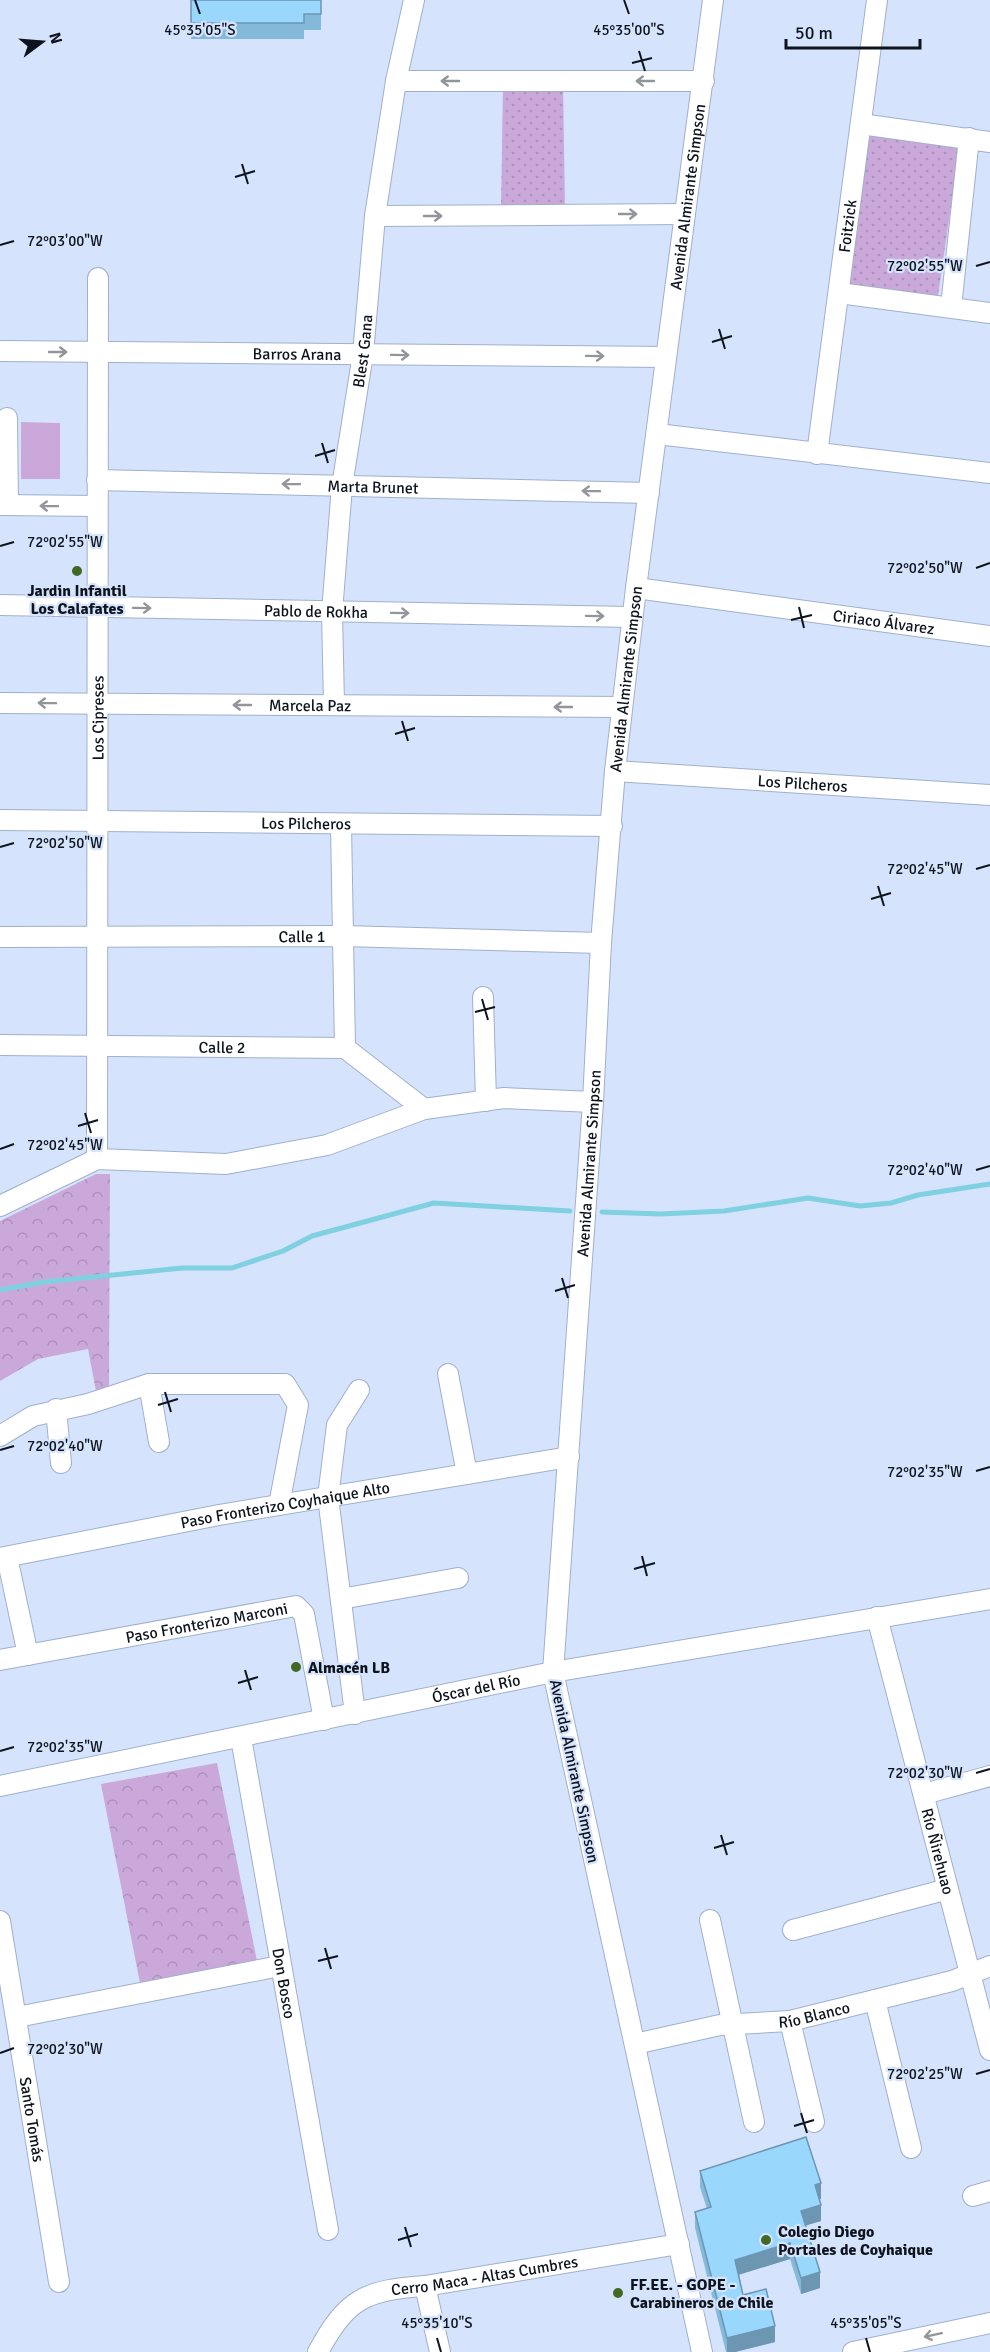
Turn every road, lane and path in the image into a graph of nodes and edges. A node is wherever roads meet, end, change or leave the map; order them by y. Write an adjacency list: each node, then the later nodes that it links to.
1 (414, 0): 4 (street, Blest Gana)
2 (713, 0): 5 (street, Avenida Almirante Simpson)
3 (877, 0): 6 (street, Foitzick)
4 (396, 81): 5 (street, one-way to 4); 10 (street, Blest Gana)
5 (704, 81): 9 (street, Avenida Almirante Simpson)
6 (861, 124): 7 (street); 12 (street, Foitzick)
7 (969, 138): 8 (street); 13 (street)
8 (990, 142)
9 (685, 214): 10 (street, one-way to 9); 18 (street, Avenida Almirante Simpson)
10 (375, 216): 17 (street, Blest Gana)
11 (98, 278): 16 (street, Los Cipreses)
12 (839, 293): 13 (street); 21 (street, Foitzick)
13 (951, 308): 14 (street)
14 (990, 313)
15 (0, 351): 16 (street, Barros Arana, one-way to 16)
16 (99, 352): 17 (street, Barros Arana); 23 (street, Los Cipreses)
17 (363, 354): 18 (street, Barros Arana, one-way to 18); 24 (street, Blest Gana)
18 (666, 357): 20 (street, Avenida Almirante Simpson)
19 (7, 418): 26 (street)
20 (657, 435): 21 (street); 25 (street, Avenida Almirante Simpson)
21 (817, 454): 22 (street)
22 (990, 473)
23 (97, 480): 24 (street, Marta Brunet, one-way to 23); 27 (street, Los Cipreses)
24 (342, 486): 25 (street, Marta Brunet, one-way to 24); 31 (street, Blest Gana)
25 (649, 493): 28 (street, Avenida Almirante Simpson)
26 (4, 505): 27 (street, one-way to 26)
27 (97, 506): 30 (street, Los Cipreses)
28 (636, 588): 32 (street, Avenida Almirante Simpson); 33 (street, Ciriaco Álvarez)
29 (0, 605): 30 (street, Pablo de Rokha)
30 (97, 607): 31 (street, Pablo de Rokha, one-way to 31); 35 (street, Los Cipreses)
31 (332, 612): 32 (street, Pablo de Rokha, one-way to 32); 36 (street, Blest Gana)
32 (632, 616): 37 (street, Avenida Almirante Simpson)
33 (990, 636)
34 (0, 703): 35 (street, Marcela Paz, one-way to 34)
35 (97, 704): 36 (street, Marcela Paz, one-way to 35); 41 (street, Los Cipreses)
36 (334, 705): 37 (street, Marcela Paz, one-way to 36)
37 (622, 707): 38 (street, Avenida Almirante Simpson)
38 (615, 771): 39 (street, Los Pilcheros); 43 (street, Avenida Almirante Simpson)
39 (990, 795)
40 (0, 820): 41 (street, Los Pilcheros)
41 (96, 821): 42 (street, Los Pilcheros); 46 (street, Los Cipreses)
42 (341, 825): 43 (street, Los Pilcheros); 44 (street)
43 (612, 826): 47 (street, Avenida Almirante Simpson)
44 (344, 936): 46 (street, Calle 1); 47 (street, Calle 1); 51 (street)
45 (0, 937): 46 (street, Calle 1)
46 (95, 937): 50 (street, Los Cipreses)
47 (602, 943): 53 (street, Avenida Almirante Simpson)
48 (483, 997): 52 (street)
49 (0, 1045): 50 (street, Calle 2)
50 (95, 1046): 51 (street, Calle 2); 55 (street, Los Cipreses)
51 (345, 1048): 54 (street)
52 (486, 1101): 53 (street); 54 (street)
53 (593, 1102): 63 (street, Avenida Almirante Simpson)
54 (424, 1109): 55 (street)
55 (97, 1159): 56 (street)
56 (0, 1206)
57 (448, 1374): 65 (street)
58 (149, 1384): 60 (street); 62 (street); 67 (street)
59 (359, 1390): 66 (street)
60 (56, 1409): 61 (street); 64 (street)
61 (0, 1436)
62 (159, 1442)
63 (569, 1457): 65 (street, Paso Fronterizo Coyhaique Alto); 75 (street, Avenida Almirante Simpson)
64 (61, 1463)
65 (467, 1474): 66 (street, Paso Fronterizo Coyhaique Alto)
66 (328, 1497): 67 (street, Paso Fronterizo Coyhaique Alto); 70 (street)
67 (279, 1505): 68 (street, Paso Fronterizo Coyhaique Alto)
68 (3, 1557): 73 (street)
69 (458, 1578): 70 (street)
70 (341, 1599): 76 (street)
71 (990, 1599): 72 (street, Óscar del Río)
72 (877, 1617): 75 (street, Óscar del Río); 81 (street, Río Ñirehuao)
73 (28, 1654): 74 (street, Paso Fronterizo Marconi); 77 (street, Paso Fronterizo Marconi)
74 (0, 1660)
75 (553, 1672): 76 (street, Óscar del Río); 93 (street, Avenida Almirante Simpson)
76 (355, 1714): 77 (street, Óscar del Río)
77 (324, 1720): 78 (street, Óscar del Río)
78 (241, 1738): 80 (street, Óscar del Río); 86 (street, Don Bosco)
79 (990, 1776): 81 (street)
80 (0, 1786)
81 (924, 1794): 82 (street, Río Ñirehuao)
82 (948, 1888): 85 (street); 88 (street, Río Ñirehuao)
83 (710, 1920): 92 (street)
84 (0, 1921): 90 (street, Santo Tomás)
85 (793, 1930)
86 (280, 1966): 90 (street); 98 (street, Don Bosco)
87 (990, 1966): 88 (street, Río Blanco)
88 (970, 1975): 89 (street, Río Blanco); 94 (street, Río Ñirehuao)
89 (875, 2000): 91 (street, Río Blanco); 97 (street)
90 (17, 2017): 100 (street, Santo Tomás)
91 (790, 2021): 92 (street, Río Blanco); 96 (street)
92 (732, 2024): 93 (street, Río Blanco); 95 (street)
93 (635, 2044): 99 (street, Avenida Almirante Simpson)
94 (990, 2050)
95 (754, 2122)
96 (814, 2122)
97 (911, 2148)
98 (328, 2230)
99 (678, 2244): 101 (street, Cerro Maca - Altas Cumbres); 105 (street, Avenida Almirante Simpson)
100 (59, 2282)
101 (424, 2286): 103 (street); 104 (street, Cerro Maca - Altas Cumbres)
102 (990, 2323): 106 (street, one-way to 106)
103 (437, 2349)
104 (318, 2352)
105 (702, 2352)
106 (853, 2352)

